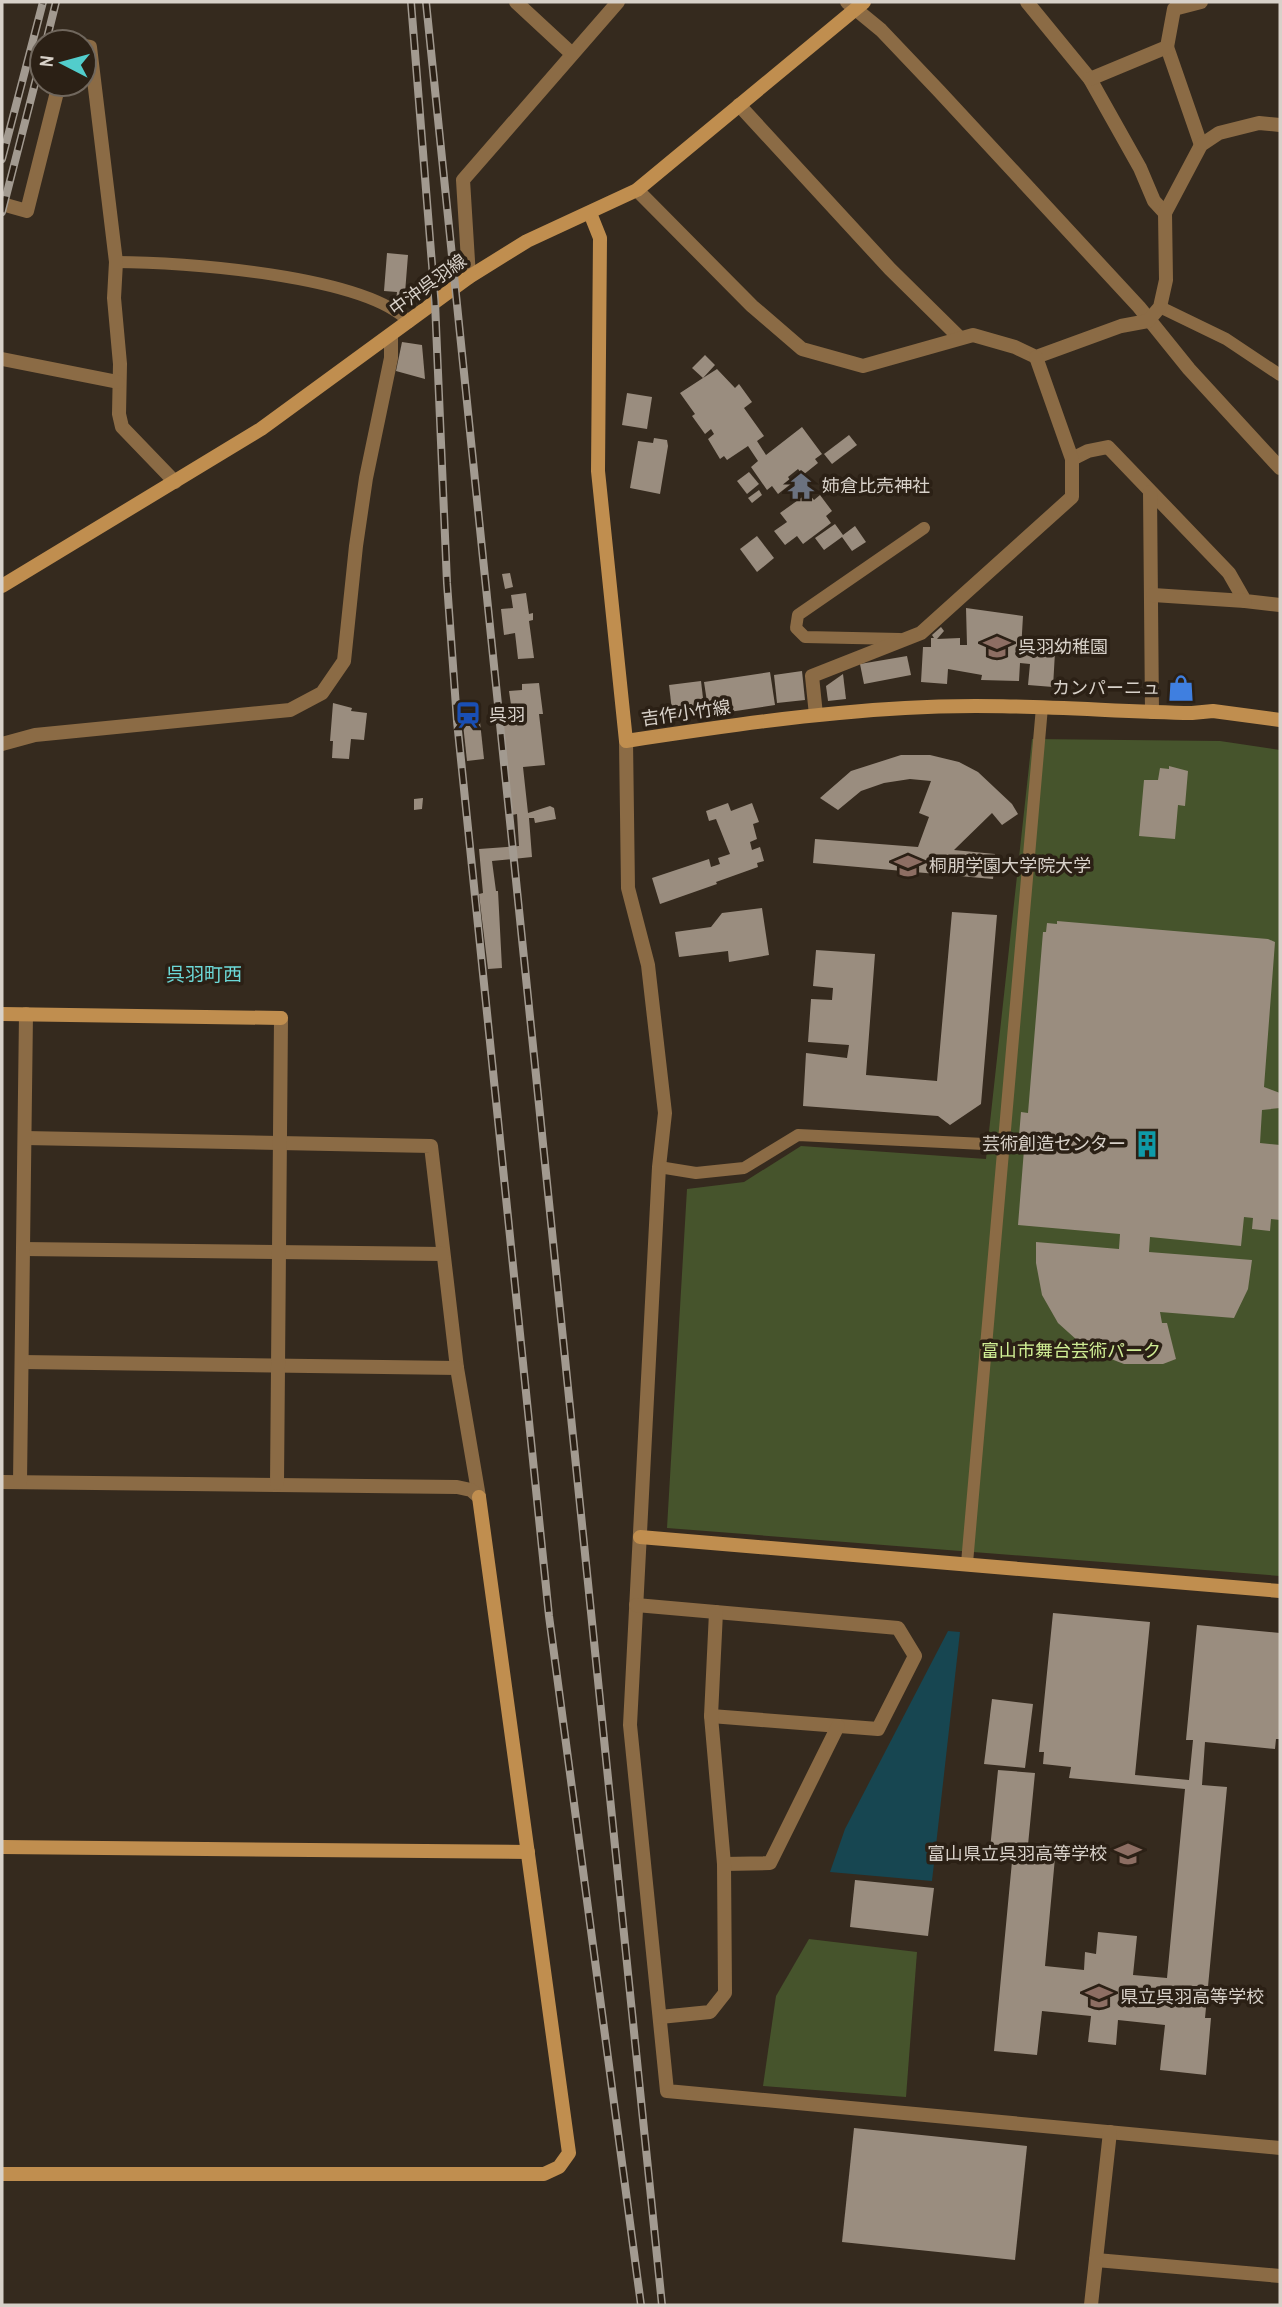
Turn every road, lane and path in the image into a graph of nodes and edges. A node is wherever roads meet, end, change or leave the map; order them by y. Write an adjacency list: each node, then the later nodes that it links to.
1 (516, 2): 7 (street)
2 (618, 2): 7 (street)
3 (1027, 2): 8 (street)
4 (1201, 2): 6 (street)
5 (855, 4): 11 (street, 中沖呉羽線); 21 (street)
6 (1167, 47): 8 (street); 13 (street)
7 (571, 53): 19 (street)
8 (1090, 79): 17 (street)
9 (55, 98): 15 (street)
10 (96, 98): 18 (street)
11 (739, 105): 14 (street, 中沖呉羽線); 24 (street)
12 (1280, 125): 13 (street)
13 (1201, 145): 17 (street)
14 (637, 190): 16 (street, 中沖呉羽線); 24 (street)
15 (2, 204)
16 (590, 213): 19 (street, 中沖呉羽線); 43 (street, 吉作小竹線)
17 (1165, 213): 20 (street)
18 (116, 261): 22 (lane); 28 (street)
19 (469, 276): 22 (street, 中沖呉羽線)
20 (1160, 307): 21 (street); 27 (lane)
21 (1148, 321): 25 (street); 30 (street)
22 (409, 322): 23 (street, 中沖呉羽線)
23 (391, 336): 31 (street, 中沖呉羽線); 44 (street)
24 (959, 337): 25 (street)
25 (1036, 357): 29 (street)
26 (2, 359): 28 (street)
27 (1280, 375)
28 (118, 382): 31 (street)
29 (1072, 459): 32 (street); 38 (street)
30 (1280, 468)
31 (175, 482): 34 (street, 中沖呉羽線)
32 (1150, 492): 35 (street); 36 (street)
33 (924, 528): 38 (lane)
34 (2, 586)
35 (1153, 595): 36 (street); 40 (street)
36 (1245, 601): 37 (street)
37 (1280, 606)
38 (900, 639): 41 (street)
39 (1042, 707): 40 (street, 吉作小竹線); 41 (street, 吉作小竹線); 49 (lane)
40 (1152, 712): 42 (street, 吉作小竹線)
41 (816, 715): 43 (street, 吉作小竹線)
42 (1280, 720)
43 (626, 741): 50 (street)
44 (2, 744)
45 (2, 1014): 46 (street)
46 (26, 1014): 47 (street); 48 (street)
47 (25, 1138): 48 (street); 51 (street)
48 (280, 1143): 52 (street); 53 (street)
49 (1005, 1145): 50 (lane); 62 (lane)
50 (659, 1167): 61 (street)
51 (23, 1250): 52 (street); 54 (street)
52 (279, 1254): 53 (street); 55 (street)
53 (443, 1254): 56 (street)
54 (22, 1362): 55 (street); 58 (street)
55 (278, 1367): 56 (street); 59 (street)
56 (457, 1368): 60 (street)
57 (2, 1482): 58 (street)
58 (20, 1482): 59 (street)
59 (277, 1483): 60 (street)
60 (479, 1497): 69 (street)
61 (640, 1536): 62 (street); 64 (street)
62 (967, 1563): 63 (street)
63 (1280, 1591)
64 (636, 1605): 65 (street); 71 (street)
65 (716, 1612): 66 (street); 67 (street)
66 (711, 1716): 67 (street); 70 (street)
67 (838, 1726): 70 (street)
68 (2, 1847): 69 (street)
69 (528, 1852): 74 (street)
70 (724, 1864): 71 (street)
71 (660, 2017): 72 (street)
72 (1110, 2132): 73 (street); 75 (street)
73 (1280, 2148)
74 (2, 2174)
75 (1096, 2260): 76 (street); 77 (street)
76 (1280, 2276)
77 (1091, 2305)

